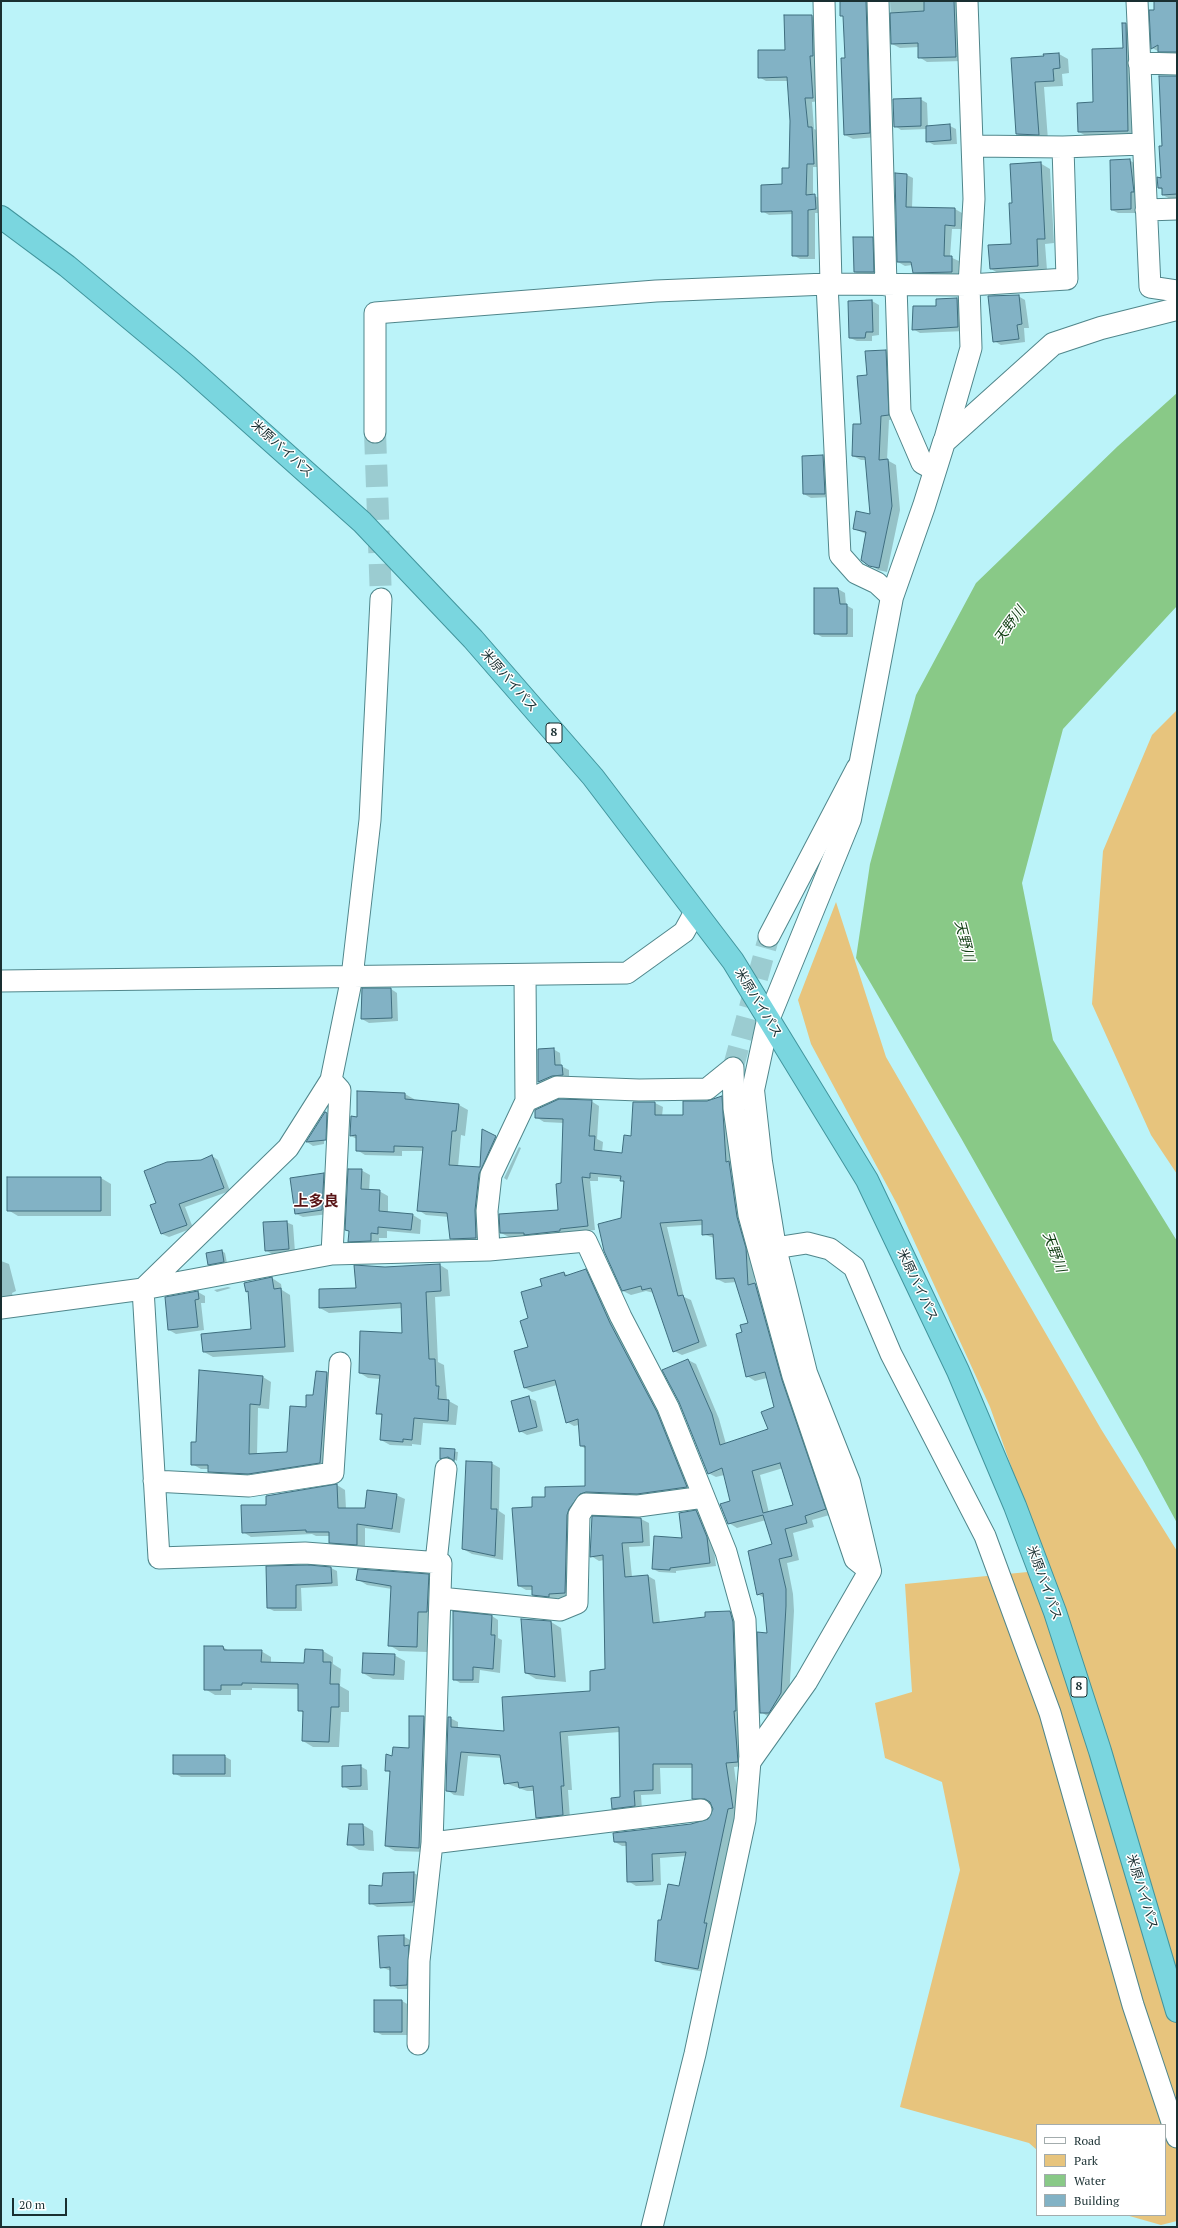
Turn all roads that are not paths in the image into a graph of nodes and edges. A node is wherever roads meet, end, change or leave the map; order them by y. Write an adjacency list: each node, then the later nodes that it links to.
1 (824, 1): 13 (street)
2 (878, 1): 14 (street)
3 (967, 1): 8 (street)
4 (1136, 1): 5 (street)
5 (1139, 63): 6 (street); 7 (street)
6 (1177, 64)
7 (1142, 144): 9 (street); 11 (street)
8 (973, 146): 9 (street); 15 (street)
9 (1063, 147): 15 (street)
10 (1177, 209): 11 (street)
11 (1146, 210): 16 (street)
12 (1, 217): 24 (highway, 米原バイパス / 8)
13 (829, 284): 14 (street); 18 (street); 21 (street)
14 (891, 285): 15 (street); 20 (street)
15 (969, 285): 19 (street)
16 (1177, 291)
17 (1177, 309): 19 (street)
18 (375, 432)
19 (944, 442): 20 (street)
20 (935, 470): 21 (street)
21 (892, 597): 23 (street)
22 (381, 599): 27 (street)
23 (862, 759): 25 (street); 29 (street)
24 (695, 912): 26 (street); 29 (highway, 米原バイパス / 8)
25 (769, 936)
26 (525, 975): 27 (street); 31 (street)
27 (352, 977): 28 (street); 30 (street)
28 (1, 981)
29 (768, 1020): 32 (street); 47 (highway, 米原バイパス / 8)
30 (331, 1080): 34 (street); 35 (street)
31 (526, 1100): 33 (street); 42 (street)
32 (775, 1248): 42 (street); 49 (street)
33 (489, 1250): 34 (street); 40 (street)
34 (332, 1254): 35 (street)
35 (143, 1288): 36 (street); 39 (street)
36 (1, 1308)
37 (340, 1363): 39 (street)
38 (446, 1469): 41 (street)
39 (154, 1481): 41 (street)
40 (704, 1497): 43 (street); 44 (street)
41 (436, 1562): 43 (street)
42 (870, 1571): 44 (street)
43 (440, 1598): 46 (street)
44 (750, 1761): 50 (street)
45 (701, 1810): 46 (street)
46 (432, 1843): 48 (street)
47 (1177, 2011)
48 (418, 2044)
49 (1177, 2137)
50 (652, 2227)

